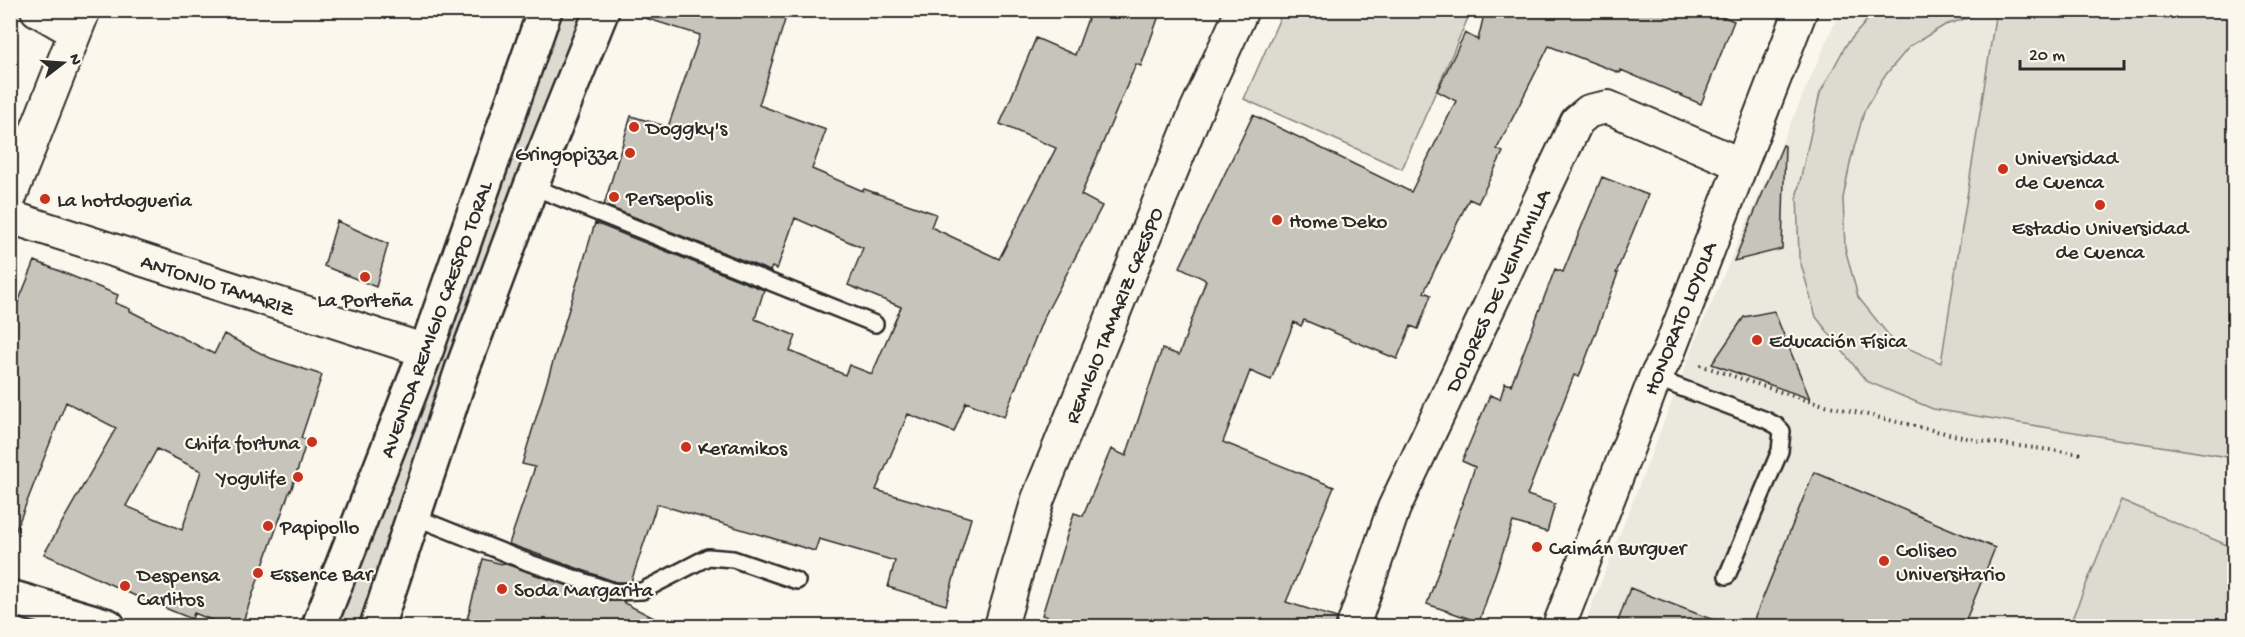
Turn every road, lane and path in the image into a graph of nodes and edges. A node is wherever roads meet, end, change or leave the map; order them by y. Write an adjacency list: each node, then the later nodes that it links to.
1 (37, 10): 6 (street)
2 (545, 10): 12 (main road, AVENIDA REMIGIO CRESPO TORAL)
3 (602, 10): 8 (main road, AVENIDA REMIGIO CRESPO TORAL)
4 (1242, 10): 22 (street, REMIGIO TAMARIZ CRESPO)
5 (1801, 10): 7 (street, HONORATO LOYOLA)
6 (80, 21): 9 (street)
7 (1740, 164): 13 (street, HONORATO LOYOLA); 23 (street, DOLORES DE VEINTIMILLA)
8 (531, 186): 11 (lane); 15 (main road, AVENIDA REMIGIO CRESPO TORAL)
9 (10, 197)
10 (10, 217): 12 (street, ANTONIO TAMARIZ)
11 (875, 324)
12 (426, 351): 20 (main road, AVENIDA REMIGIO CRESPO TORAL)
13 (1661, 366): 14 (path); 16 (lane); 24 (street, HONORATO LOYOLA)
14 (2082, 454)
15 (415, 518): 17 (lane); 21 (main road, AVENIDA REMIGIO CRESPO TORAL)
16 (1726, 576)
17 (797, 581)
18 (10, 597): 19 (main road)
19 (108, 627)
20 (319, 627)
21 (377, 627)
22 (1001, 627)
23 (1353, 627)
24 (1559, 627)

